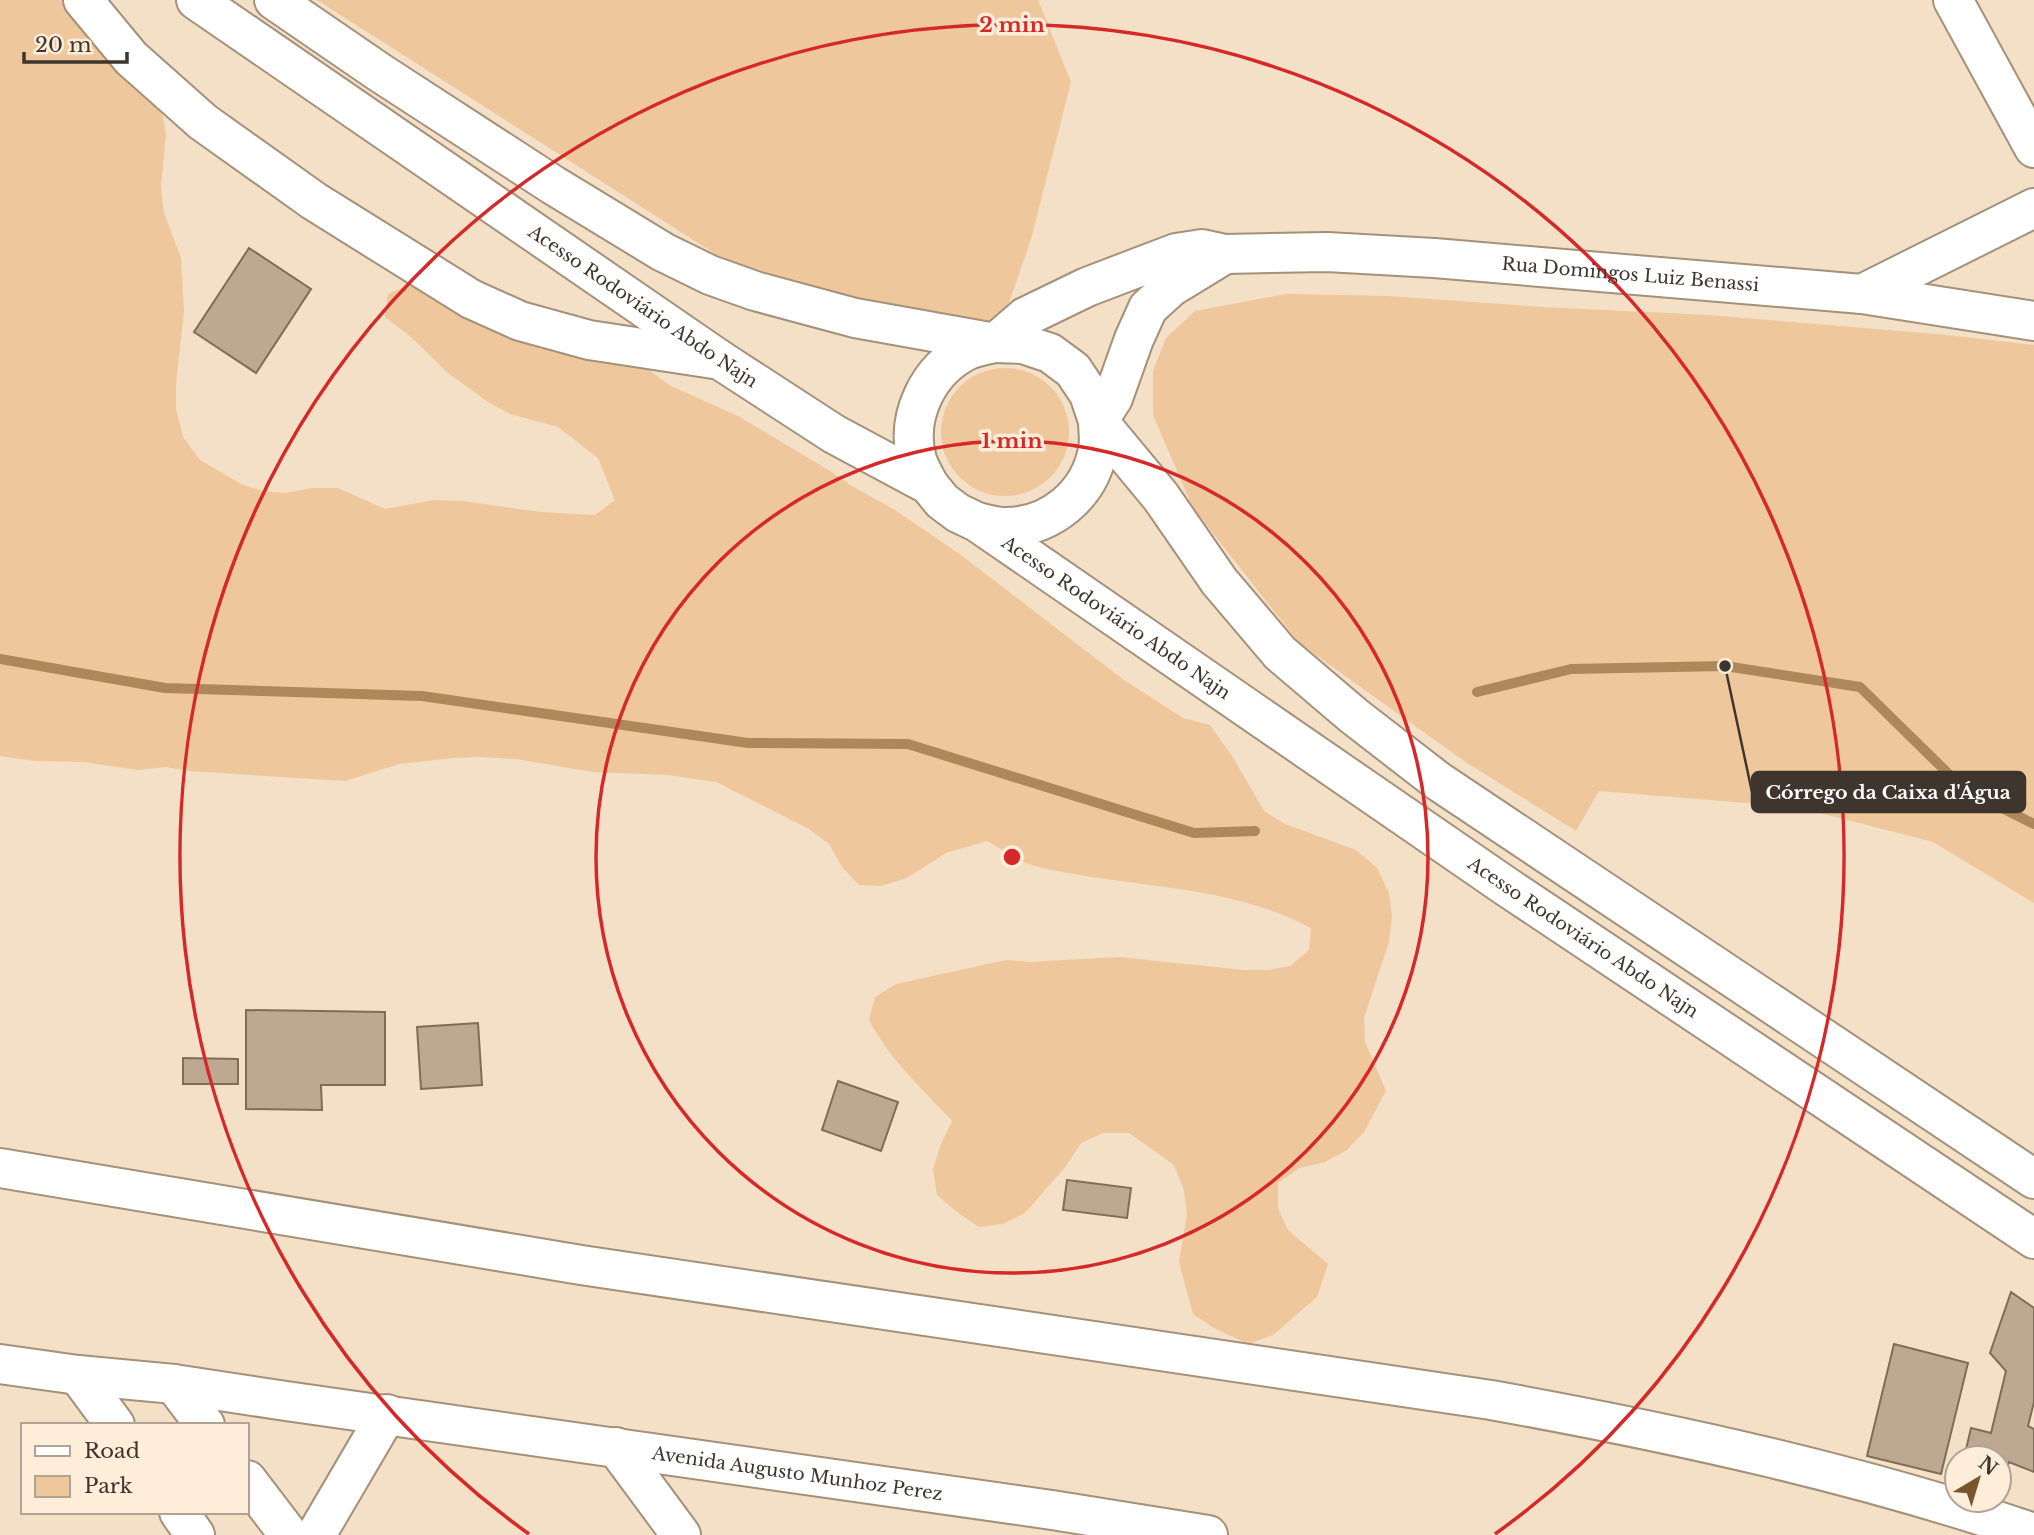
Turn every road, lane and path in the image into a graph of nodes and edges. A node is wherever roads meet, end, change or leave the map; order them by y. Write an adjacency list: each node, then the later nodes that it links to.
1 (83, 0): 11 (street)
2 (196, 0): 11 (street, Acesso Rodoviário Abdo Najn)
3 (274, 0): 10 (street)
4 (1953, 0): 5 (street)
5 (2034, 148)
6 (2034, 208): 8 (street)
7 (1225, 254): 8 (street, Rua Domingos Luiz Benassi); 10 (street, Rua Domingos Luiz Benassi); 12 (street)
8 (1862, 294): 9 (street, Rua Domingos Luiz Benassi)
9 (2034, 321)
10 (995, 343): 12 (street); 13 (street)
11 (720, 360): 13 (street, Acesso Rodoviário Abdo Najn)
12 (1098, 421): 14 (street); 16 (street)
13 (929, 485): 14 (street, Acesso Rodoviário Abdo Najn)
14 (977, 522): 17 (street, Acesso Rodoviário Abdo Najn)
15 (0, 1168): 28 (street)
16 (2034, 1179)
17 (2034, 1239)
18 (0, 1364): 19 (street)
19 (78, 1375): 20 (street, Avenida Augusto Munhoz Perez); 22 (street)
20 (174, 1384): 21 (street, Avenida Augusto Munhoz Perez); 23 (street)
21 (387, 1414): 24 (street, Avenida Augusto Munhoz Perez); 31 (street)
22 (114, 1423)
23 (203, 1423)
24 (617, 1447): 27 (street, Avenida Augusto Munhoz Perez); 32 (street)
25 (248, 1481): 30 (street)
26 (180, 1514): 29 (street)
27 (1062, 1522): 33 (street, Avenida Augusto Munhoz Perez)
28 (2034, 1533)
29 (195, 1535)
30 (289, 1535)
31 (316, 1535)
32 (681, 1535)
33 (1208, 1535)

